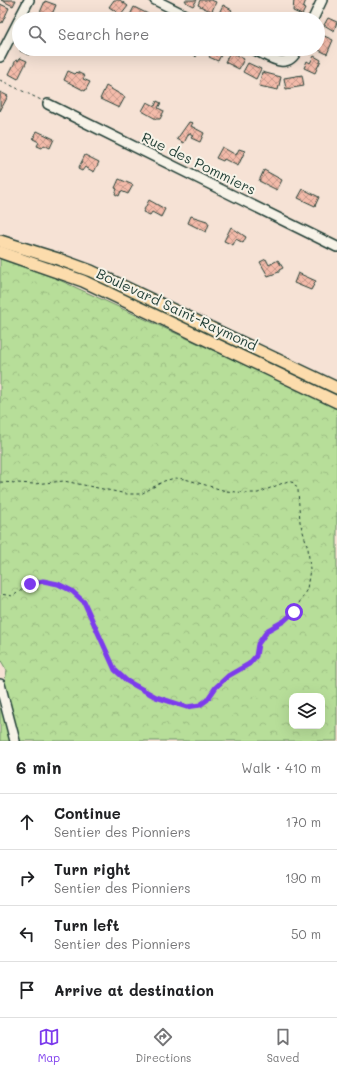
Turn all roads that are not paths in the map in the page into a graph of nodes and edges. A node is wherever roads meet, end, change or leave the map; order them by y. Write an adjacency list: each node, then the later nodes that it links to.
1 (29, 0): 4 (street)
2 (155, 0): 5 (street)
3 (322, 0): 6 (street)
4 (23, 12)
5 (179, 12)
6 (316, 12)
7 (12, 33): 10 (street)
8 (268, 56): 9 (street)
9 (293, 56)
10 (0, 57)
11 (48, 104): 13 (street, Rue des Pommiers)
12 (0, 241): 15 (main road, Boulevard Saint-Raymond)
13 (337, 247)
14 (0, 252): 16 (main road, Boulevard Saint-Raymond)
15 (337, 388)
16 (337, 402)
17 (0, 684): 18 (street)
18 (15, 741)

